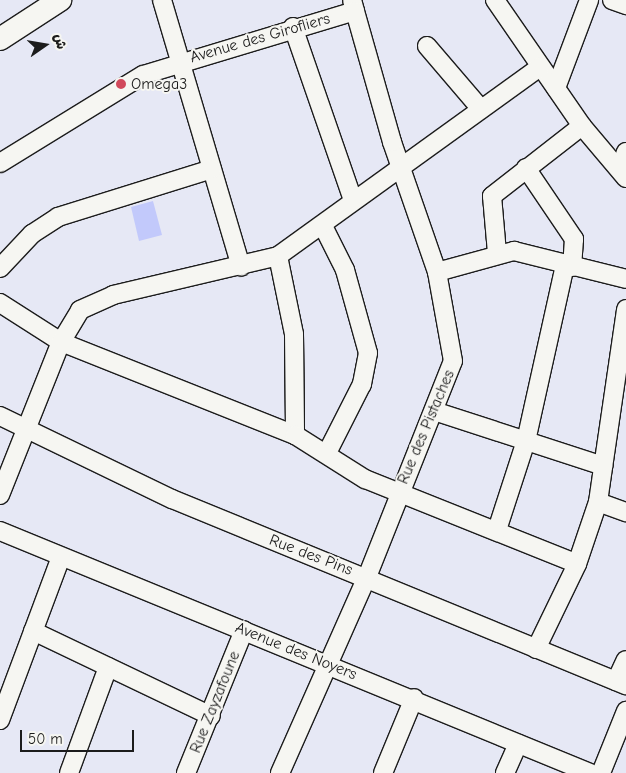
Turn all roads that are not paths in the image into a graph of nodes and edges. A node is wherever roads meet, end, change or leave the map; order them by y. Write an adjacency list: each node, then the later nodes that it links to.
1 (162, 0): 11 (street)
2 (495, 0): 12 (street)
3 (589, 0): 13 (street)
4 (612, 0): 6 (street)
5 (49, 3): 9 (street)
6 (626, 5)
7 (353, 6): 8 (street, Avenue des Girofliers); 18 (street, Rue des Pistaches)
8 (293, 27): 11 (street, Avenue des Girofliers); 22 (street)
9 (1, 37)
10 (427, 46): 14 (street)
11 (181, 61): 17 (street, Avenue des Girofliers); 20 (street)
12 (540, 67): 13 (street); 14 (street)
13 (556, 88): 15 (street)
14 (481, 109): 18 (street)
15 (582, 126): 19 (street); 21 (street)
16 (626, 152): 21 (street)
17 (0, 163)
18 (402, 164): 22 (street); 29 (street, Rue des Pistaches)
19 (526, 168): 24 (street); 26 (street)
20 (212, 169): 27 (street); 28 (street)
21 (623, 174)
22 (353, 200): 23 (street)
23 (324, 226): 25 (street); 40 (street)
24 (497, 253): 26 (street); 29 (street)
25 (278, 256): 27 (street); 38 (street)
26 (569, 266): 30 (street); 39 (street)
27 (241, 267): 33 (street)
28 (0, 268)
29 (437, 272): 35 (street, Rue des Pistaches)
30 (626, 279)
31 (0, 303): 33 (street)
32 (626, 310): 34 (street)
33 (61, 342): 37 (street); 38 (street)
34 (623, 352): 41 (street)
35 (434, 412): 39 (street); 42 (street, Rue des Pistaches)
36 (0, 416): 37 (street, Rue des Pins)
37 (26, 433): 43 (street); 50 (street, Rue des Pins)
38 (295, 435): 40 (street)
39 (526, 441): 41 (street); 46 (street)
40 (327, 453): 42 (street)
41 (604, 466): 44 (street)
42 (398, 492): 46 (street); 50 (street, Rue des Pistaches)
43 (0, 495)
44 (598, 502): 45 (street); 49 (street)
45 (626, 512)
46 (497, 530): 49 (street)
47 (0, 531): 48 (street, Avenue des Noyers)
48 (61, 557): 51 (street, Avenue des Noyers); 52 (street)
49 (577, 564): 53 (street)
50 (367, 577): 53 (street, Rue des Pins); 55 (street, Rue des Pistaches)
51 (244, 630): 55 (street, Avenue des Noyers); 60 (street, Rue Zayzafoune)
52 (33, 631): 56 (street); 61 (street)
53 (536, 649): 57 (street, Rue des Pins)
54 (626, 660): 57 (street)
55 (326, 663): 58 (street, Avenue des Noyers); 65 (street, Rue des Pistaches)
56 (108, 667): 60 (street); 63 (street)
57 (621, 683)
58 (414, 698): 62 (street, Avenue des Noyers); 66 (street)
59 (626, 711): 69 (street)
60 (211, 716): 64 (street, Rue Zayzafoune)
61 (0, 720)
62 (518, 744): 67 (street); 68 (street, Avenue des Noyers)
63 (69, 773)
64 (186, 773)
65 (280, 773)
66 (383, 773)
67 (506, 773)
68 (590, 773)
69 (600, 773)

